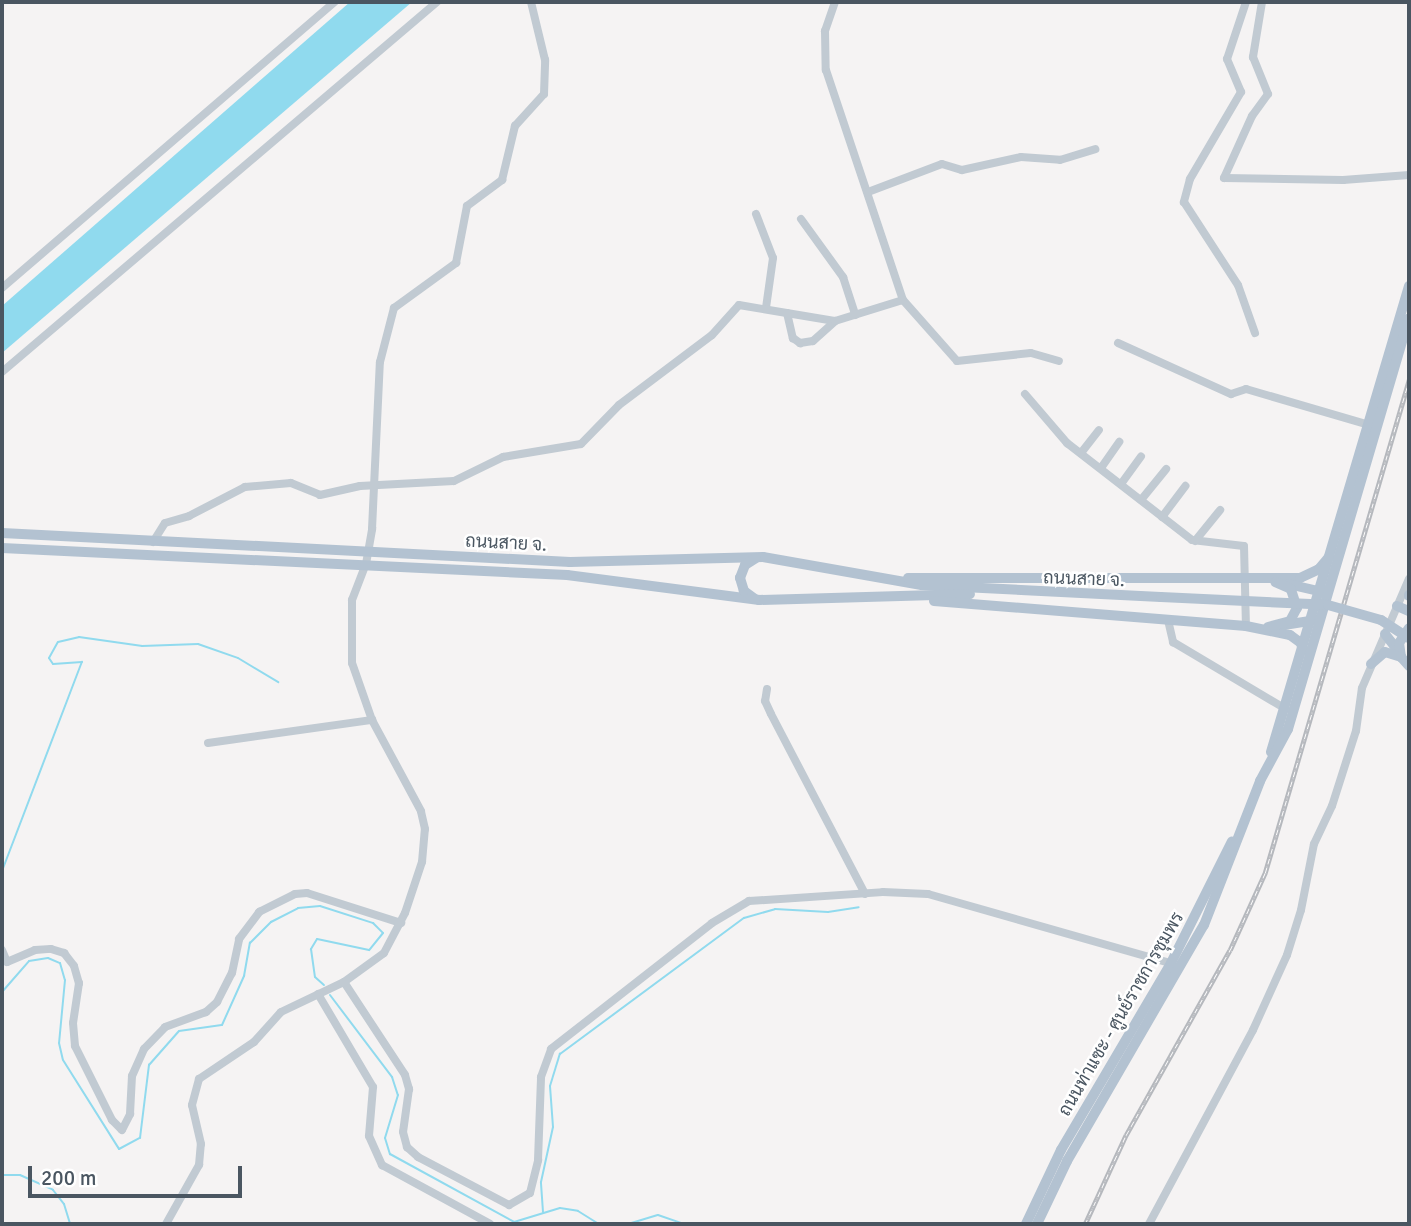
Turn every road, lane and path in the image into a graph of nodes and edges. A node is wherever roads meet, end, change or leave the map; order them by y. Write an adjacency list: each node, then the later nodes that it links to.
1 (335, 2): 13 (street)
2 (438, 2): 23 (street)
3 (531, 2): 33 (street)
4 (835, 2): 9 (street)
5 (1246, 2): 20 (street)
6 (1262, 2): 8 (street)
7 (1095, 149): 9 (street)
8 (1409, 175)
9 (868, 192): 14 (street)
10 (756, 214): 15 (street)
11 (801, 219): 17 (street)
12 (1409, 286): 19 (main road)
13 (2, 288)
14 (902, 300): 17 (street); 22 (street)
15 (766, 308): 16 (street); 33 (street)
16 (787, 313): 18 (street); 18 (street)
17 (855, 315): 18 (street)
18 (835, 321)
19 (1405, 322): 25 (main road); 51 (main road)
20 (1255, 334)
21 (1118, 343): 25 (street)
22 (1059, 361)
23 (2, 372)
24 (1025, 394): 28 (street)
25 (1369, 425): 43 (main road)
26 (1098, 430): 28 (street)
27 (1119, 442): 30 (street)
28 (1081, 453): 30 (street)
29 (1141, 456): 32 (street)
30 (1101, 468): 32 (street)
31 (1166, 469): 35 (street)
32 (1121, 484): 35 (street)
33 (373, 485): 40 (street); 42 (street)
34 (1185, 486): 37 (street)
35 (1142, 500): 37 (street)
36 (1220, 510): 39 (street)
37 (1162, 517): 39 (street)
38 (2, 533): 40 (main road, ถนนสาย จ.)
39 (1195, 541): 48 (street)
40 (153, 542): 42 (main road, ถนนสาย จ.)
41 (2, 548): 45 (main road, ถนนสาย จ.)
42 (369, 550): 44 (main road, ถนนสาย จ.); 45 (street)
43 (1332, 553): 48 (main road); 51 (main road)
44 (763, 557): 46 (main road, ถนนสาย จ.); 52 (main road)
45 (366, 564): 52 (main road, ถนนสาย จ.); 69 (street)
46 (890, 578): 48 (main road); 50 (main road, ถนนสาย จ.)
47 (1409, 579): 54 (street)
48 (1247, 581): 49 (main road); 58 (street)
49 (1280, 583): 51 (main road); 59 (main road)
50 (1005, 592): 53 (main road, ถนนสาย จ.); 62 (main road, ถนนสาย จ., bridge)
51 (1326, 592): 57 (main road)
52 (759, 600): 53 (main road, ถนนสาย จ.)
53 (891, 600): 56 (main road)
54 (1397, 606): 55 (main road); 61 (street)
55 (1409, 611)
56 (1168, 620): 58 (main road); 68 (street)
57 (1317, 620): 59 (main road); 64 (main road); 71 (main road)
58 (1245, 626): 59 (main road); 64 (main road)
59 (1284, 626)
60 (1409, 628): 63 (main road)
61 (1385, 634): 63 (main road); 65 (street)
62 (1409, 638)
63 (1400, 654): 65 (main road); 66 (main road)
64 (1303, 655): 68 (main road)
65 (1371, 664): 82 (street)
66 (1409, 666)
67 (767, 689): 72 (street)
68 (1286, 709): 71 (main road)
69 (372, 720): 70 (street); 73 (street)
70 (208, 743)
71 (1265, 769): 75 (main road, ถนนท่าแซะ - ศูนย์ราชการชุมพร)
72 (865, 894): 75 (street); 76 (street)
73 (401, 923): 74 (street); 76 (street)
74 (2, 950)
75 (1176, 965): 80 (main road, ถนนท่าแซะ - ศูนย์ราชการชุมพร); 81 (main road, ถนนท่าแซะ - ศูนย์ราชการชุมพร)
76 (344, 982): 77 (street)
77 (318, 994): 78 (street); 79 (street)
78 (166, 1224)
79 (490, 1224)
80 (1026, 1224)
81 (1037, 1224)
82 (1149, 1224)

